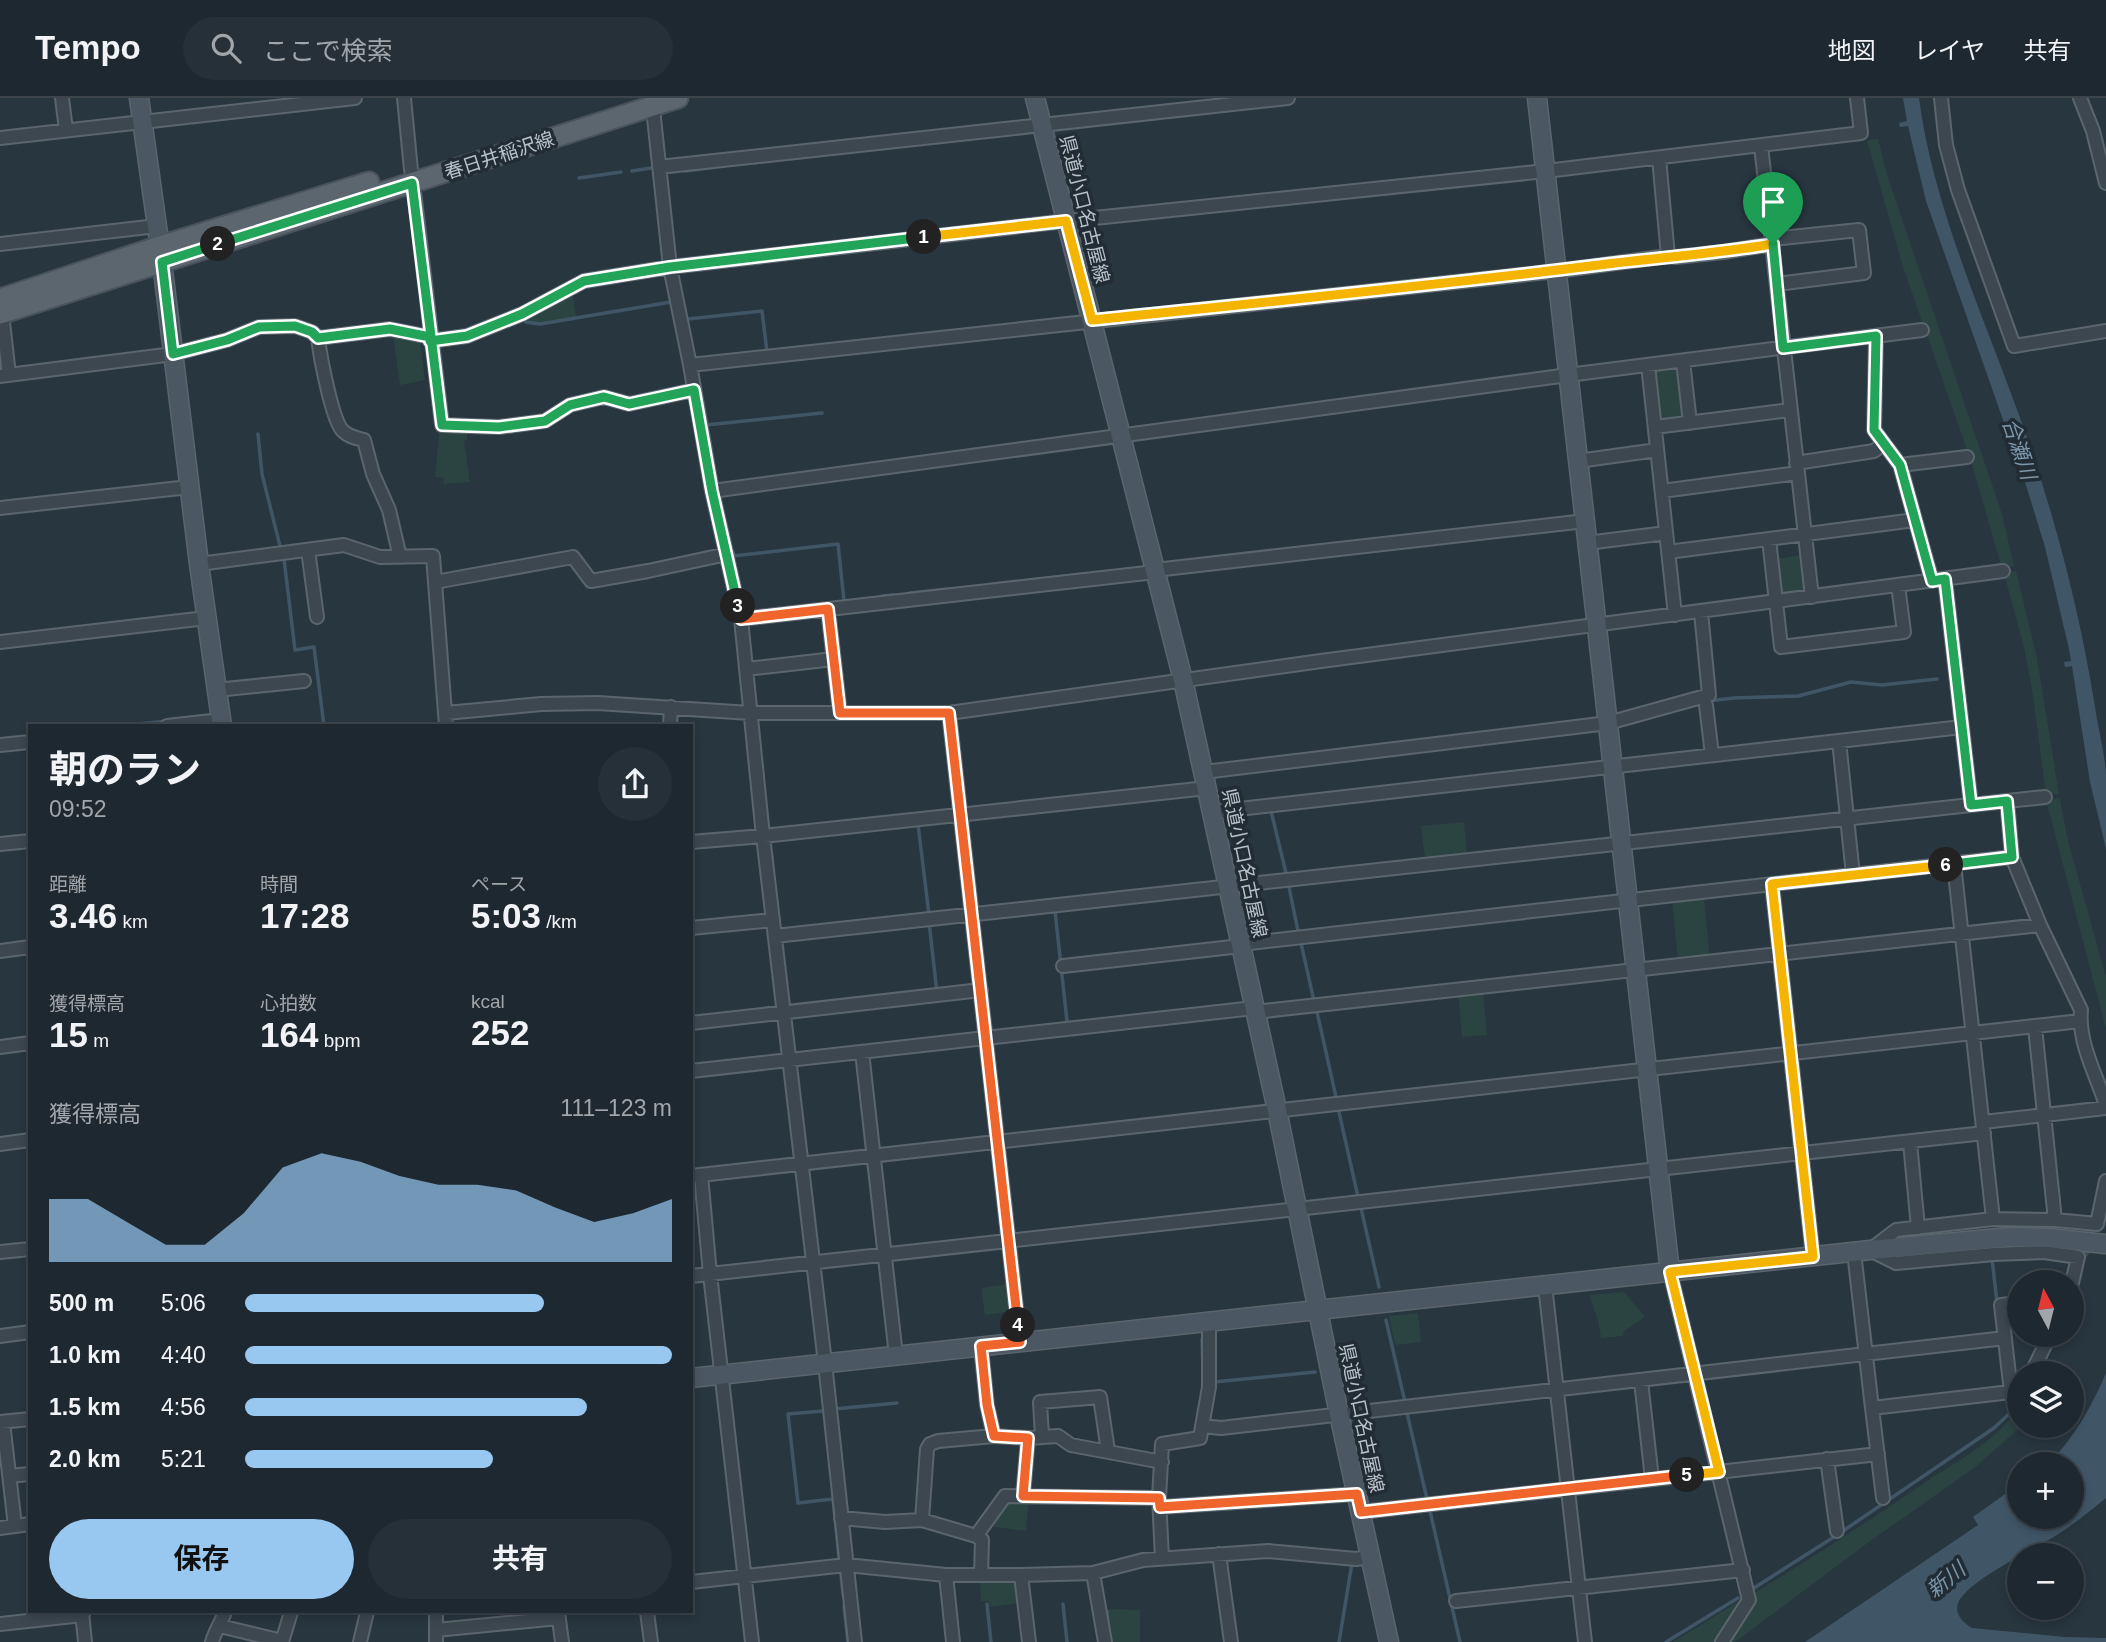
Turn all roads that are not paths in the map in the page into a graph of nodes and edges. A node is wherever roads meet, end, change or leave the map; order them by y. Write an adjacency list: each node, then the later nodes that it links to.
1 (62, 98): 16 (street)
2 (139, 98): 14 (street)
3 (355, 98): 14 (street)
4 (404, 98): 22 (street)
5 (635, 98): 22 (main road, 春日井稲沢線)
6 (678, 98): 13 (main road, 春日井稲沢線)
7 (1035, 98): 15 (street, 県道小口名古屋線)
8 (1288, 98): 15 (street)
9 (1537, 98): 21 (street)
10 (1857, 98): 18 (street)
11 (1941, 98): 36 (street)
12 (2080, 98): 23 (street)
13 (654, 102): 20 (street); 22 (main road, 春日井稲沢線)
14 (142, 121): 16 (street); 25 (street)
15 (1042, 124): 20 (street); 24 (street, 県道小口名古屋線)
16 (66, 130): 17 (street)
17 (0, 138)
18 (1761, 146): 19 (street); 26 (street)
19 (1659, 158): 21 (street); 29 (street)
20 (659, 167): 30 (street)
21 (1546, 171): 24 (street); 31 (street)
22 (412, 176): 28 (main road, 春日井稲沢線); 39 (street)
23 (2106, 183)
24 (1066, 221): 30 (street); 34 (street, 県道小口名古屋線)
25 (157, 226): 27 (street); 28 (street)
26 (1772, 242): 29 (street); 32 (street); 32 (street)
27 (0, 244)
28 (161, 254): 33 (main road, 春日井稲沢線); 41 (street)
29 (1668, 257): 31 (street)
30 (670, 267): 39 (street); 43 (street)
31 (1557, 271): 34 (street); 45 (street)
32 (1777, 284): 40 (street)
33 (1, 303): 46 (street)
34 (1092, 320): 43 (street); 51 (street, 県道小口名古屋線)
35 (1922, 330): 37 (street)
36 (2106, 331)
37 (1876, 336): 40 (street); 52 (street)
38 (318, 338): 39 (street); 41 (street); 71 (street)
39 (430, 339): 47 (street)
40 (1783, 348): 42 (street); 48 (street)
41 (173, 354): 46 (street); 58 (street)
42 (1683, 360): 44 (street); 49 (street)
43 (690, 365): 47 (street)
44 (1648, 365): 45 (street); 50 (street)
45 (1568, 375): 51 (street); 55 (street)
46 (5, 376)
47 (694, 390): 59 (street)
48 (1790, 410): 49 (street); 57 (street)
49 (1690, 423): 50 (street)
50 (1655, 428): 53 (street)
51 (1121, 436): 59 (street); 73 (street, 県道小口名古屋線)
52 (1884, 443): 56 (street); 57 (street)
53 (1657, 450): 55 (street); 60 (street)
54 (1968, 457): 56 (street)
55 (1578, 461): 63 (street)
56 (1900, 465): 62 (street)
57 (1797, 468): 60 (street); 65 (street)
58 (189, 487): 61 (street); 72 (street)
59 (712, 491): 70 (street)
60 (1661, 491): 64 (street)
61 (0, 508)
62 (1915, 520): 65 (street); 76 (street)
63 (1584, 521): 67 (street); 73 (street)
64 (1666, 533): 67 (street); 69 (street)
65 (1805, 535): 66 (street); 79 (street)
66 (1769, 539): 69 (street); 80 (street)
67 (1587, 543): 87 (street)
68 (308, 550): 71 (street); 72 (street); 84 (street)
69 (1668, 552): 83 (street)
70 (727, 554): 77 (street); 86 (street)
71 (400, 556): 77 (street)
72 (199, 564): 85 (street)
73 (1155, 571): 81 (street); 91 (street, 県道小口名古屋線)
74 (2003, 571): 75 (street)
75 (1945, 579): 76 (street); 104 (street)
76 (1932, 581): 78 (street)
77 (435, 582): 99 (street)
78 (1898, 586): 79 (street); 80 (street)
79 (1812, 597): 80 (street)
80 (1776, 602): 82 (street)
81 (828, 609): 86 (street); 89 (street)
82 (1701, 612): 83 (street); 101 (street)
83 (1675, 615): 87 (street)
84 (317, 617)
85 (206, 618): 88 (street); 93 (street)
86 (741, 619): 90 (street)
87 (1596, 625): 91 (street); 101 (street)
88 (0, 642)
89 (834, 659): 90 (street); 97 (street)
90 (746, 669): 96 (street)
91 (1183, 680): 98 (street); 110 (street, 県道小口名古屋線)
92 (303, 681): 93 (street)
93 (216, 690): 100 (street)
94 (1706, 705): 108 (street)
95 (671, 707): 96 (street); 99 (street); 103 (street)
96 (750, 712): 97 (street); 117 (street)
97 (840, 713): 98 (street)
98 (949, 713): 115 (street)
99 (446, 720)
100 (221, 723): 102 (street)
101 (1608, 723): 109 (street); 110 (street)
102 (203, 724)
103 (670, 724)
104 (1962, 727): 105 (street); 113 (street)
105 (1839, 741): 108 (street); 116 (street)
106 (28, 742): 107 (street)
107 (0, 745)
108 (1712, 755): 109 (street)
109 (1613, 766): 114 (street); 120 (street)
110 (1206, 780): 114 (street, 県道小口名古屋線); 115 (street)
111 (2045, 797): 112 (street)
112 (2007, 801): 113 (street); 122 (street)
113 (1971, 805): 116 (street)
114 (1212, 812): 126 (street, 県道小口名古屋線)
115 (960, 815): 117 (street); 128 (street)
116 (1847, 819): 120 (street); 124 (street)
117 (763, 836): 119 (street); 129 (street)
118 (28, 841): 121 (street)
119 (693, 842)
120 (1622, 843): 126 (street); 127 (street)
121 (0, 844)
122 (2012, 857): 123 (street); 130 (street)
123 (1954, 864): 124 (street); 132 (street)
124 (1853, 875): 125 (street)
125 (1772, 884): 127 (street); 137 (street)
126 (1229, 886): 128 (street); 134 (street, 県道小口名古屋線)
127 (1628, 900): 134 (street); 139 (street)
128 (972, 914): 133 (street); 140 (street)
129 (773, 920): 131 (street); 133 (street)
130 (2040, 925): 132 (street); 143 (street)
131 (693, 928)
132 (1962, 934): 137 (street); 146 (street)
133 (775, 936): 142 (street)
134 (1241, 945): 138 (street); 141 (street, 県道小口名古屋線)
135 (28, 947): 136 (street)
136 (0, 951)
137 (1780, 954): 139 (street); 151 (street)
138 (1063, 966)
139 (1636, 970): 141 (street); 153 (street)
140 (981, 990): 142 (street); 147 (street)
141 (1255, 1010): 147 (street); 156 (street, 県道小口名古屋線)
142 (784, 1013): 144 (street); 152 (street)
143 (2080, 1021): 145 (street); 155 (street)
144 (693, 1023)
145 (2035, 1027): 146 (street); 157 (street)
146 (1972, 1033): 151 (street); 158 (street)
147 (986, 1038): 150 (street); 160 (street)
148 (28, 1044): 149 (street)
149 (0, 1047)
150 (862, 1052): 152 (street); 164 (street)
151 (1792, 1053): 153 (street); 163 (street)
152 (789, 1060): 154 (street); 165 (street)
153 (1647, 1070): 156 (street); 166 (street)
154 (693, 1071)
155 (2106, 1107): 157 (street)
156 (1277, 1110): 160 (street); 169 (street, 県道小口名古屋線)
157 (2044, 1115): 158 (street); 171 (street)
158 (1983, 1128): 161 (street); 170 (street)
159 (28, 1140): 162 (street)
160 (998, 1141): 164 (street); 173 (street)
161 (1910, 1142): 163 (street); 172 (street)
162 (0, 1144)
163 (1802, 1153): 166 (street); 179 (street)
164 (874, 1155): 165 (street); 178 (street)
165 (802, 1163): 167 (street); 180 (street)
166 (1658, 1168): 169 (street); 182 (street)
167 (696, 1176): 183 (street)
168 (2106, 1181): 171 (street)
169 (1297, 1209): 173 (street); 187 (street, 県道小口名古屋線)
170 (1993, 1219): 171 (street); 172 (street)
171 (2055, 1220)
172 (1918, 1228): 176 (street)
173 (1008, 1241): 178 (street); 192 (street)
174 (2106, 1244): 176 (street)
175 (28, 1249): 177 (street)
176 (1862, 1251): 179 (street); 181 (street); 194 (street)
177 (0, 1252)
178 (885, 1255): 180 (street); 195 (street)
179 (1813, 1257): 182 (street)
180 (813, 1263): 183 (street); 197 (street)
181 (2075, 1270)
182 (1670, 1272): 185 (street); 198 (street)
183 (710, 1274): 184 (street); 199 (street)
184 (693, 1276)
185 (1545, 1285): 187 (street); 202 (street)
186 (2007, 1304): 191 (street)
187 (1319, 1310): 188 (street); 205 (street, 県道小口名古屋線)
188 (1209, 1322): 192 (street); 208 (street)
189 (28, 1332): 190 (street)
190 (0, 1336)
191 (2005, 1339): 194 (street); 196 (street)
192 (1020, 1342): 193 (street)
193 (981, 1346): 195 (street); 209 (street)
194 (1866, 1354): 198 (street); 204 (street)
195 (896, 1356): 197 (street)
196 (2009, 1361)
197 (825, 1363): 199 (street); 226 (street)
198 (1695, 1374): 201 (street); 216 (street)
199 (722, 1375): 200 (street); 241 (street)
200 (693, 1378)
201 (1641, 1381): 202 (street); 219 (street)
202 (1557, 1389): 205 (street); 220 (street)
203 (2007, 1392): 204 (street)
204 (1872, 1408): 213 (street)
205 (1339, 1414): 208 (street); 221 (street, 県道小口名古屋線)
206 (28, 1419): 207 (street)
207 (1, 1422): 218 (street)
208 (1202, 1426): 215 (street)
209 (994, 1436): 211 (street); 227 (street)
210 (1042, 1437): 211 (street); 212 (street); 212 (street)
211 (1028, 1438): 222 (street)
212 (1108, 1451): 215 (street)
213 (1878, 1454): 214 (street); 223 (street)
214 (1827, 1460): 216 (street); 231 (street)
215 (1161, 1462): 224 (street)
216 (1719, 1472): 219 (street); 237 (street)
217 (28, 1474): 218 (street)
218 (9, 1476): 229 (street)
219 (1652, 1479): 220 (street)
220 (1568, 1488): 225 (street); 244 (street)
221 (1357, 1494): 224 (street); 225 (street, 県道小口名古屋線)
222 (1023, 1496): 224 (street); 232 (street)
223 (1883, 1498)
224 (1160, 1503): 235 (street)
225 (1361, 1512): 234 (street, 県道小口名古屋線)
226 (841, 1518): 227 (street); 236 (street)
227 (922, 1520): 232 (street)
228 (28, 1524): 229 (street)
229 (15, 1526): 230 (street)
230 (0, 1528)
231 (1837, 1531)
232 (976, 1536): 240 (street)
233 (1219, 1554): 234 (street); 235 (street); 267 (street)
234 (1370, 1557): 268 (street, 県道小口名古屋線)
235 (1162, 1558): 238 (street)
236 (846, 1565): 239 (street); 241 (street); 263 (street)
237 (1743, 1570): 244 (street); 270 (street)
238 (1093, 1573): 242 (street); 266 (street)
239 (946, 1575): 240 (street); 264 (street)
240 (981, 1575): 242 (street)
241 (744, 1576): 243 (street); 262 (street)
242 (1021, 1576): 265 (street)
243 (693, 1582)
244 (1579, 1588): 245 (street); 269 (street)
245 (1456, 1601)
246 (83, 1613): 253 (street); 256 (street)
247 (225, 1613): 254 (street)
248 (291, 1613): 258 (street)
249 (367, 1613): 259 (street)
250 (436, 1613): 255 (street)
251 (648, 1613): 261 (street)
252 (558, 1615): 255 (street); 260 (street)
253 (0, 1624)
254 (220, 1626): 257 (street); 258 (street)
255 (436, 1636)
256 (85, 1642)
257 (212, 1642)
258 (282, 1642)
259 (360, 1642)
260 (562, 1642)
261 (651, 1642)
262 (752, 1642)
263 (855, 1642)
264 (953, 1642)
265 (1029, 1642)
266 (1105, 1642)
267 (1231, 1642)
268 (1389, 1642)
269 (1585, 1642)
270 (1722, 1642)

